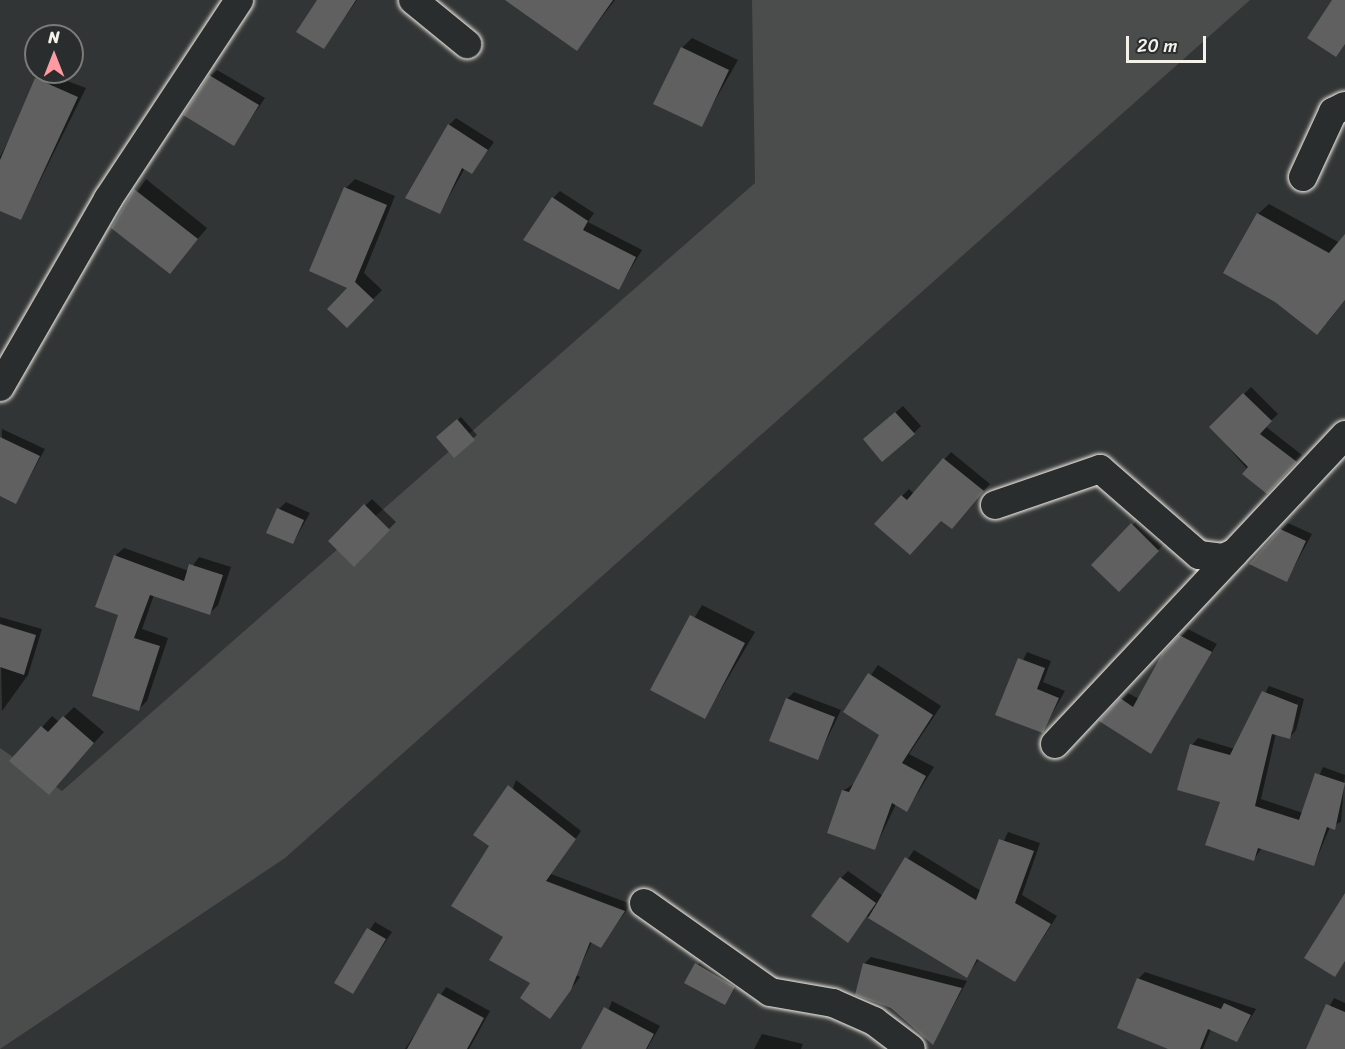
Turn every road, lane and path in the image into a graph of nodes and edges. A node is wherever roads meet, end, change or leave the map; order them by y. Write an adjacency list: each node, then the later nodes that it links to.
1 (239, 0): 6 (street)
2 (413, 0): 3 (street)
3 (466, 44)
4 (1345, 106): 5 (street)
5 (1303, 177)
6 (0, 387)
7 (1345, 435): 9 (street)
8 (995, 505): 9 (street)
9 (1234, 553): 10 (street)
10 (1055, 744)
11 (644, 903): 12 (street)
12 (911, 1049)

